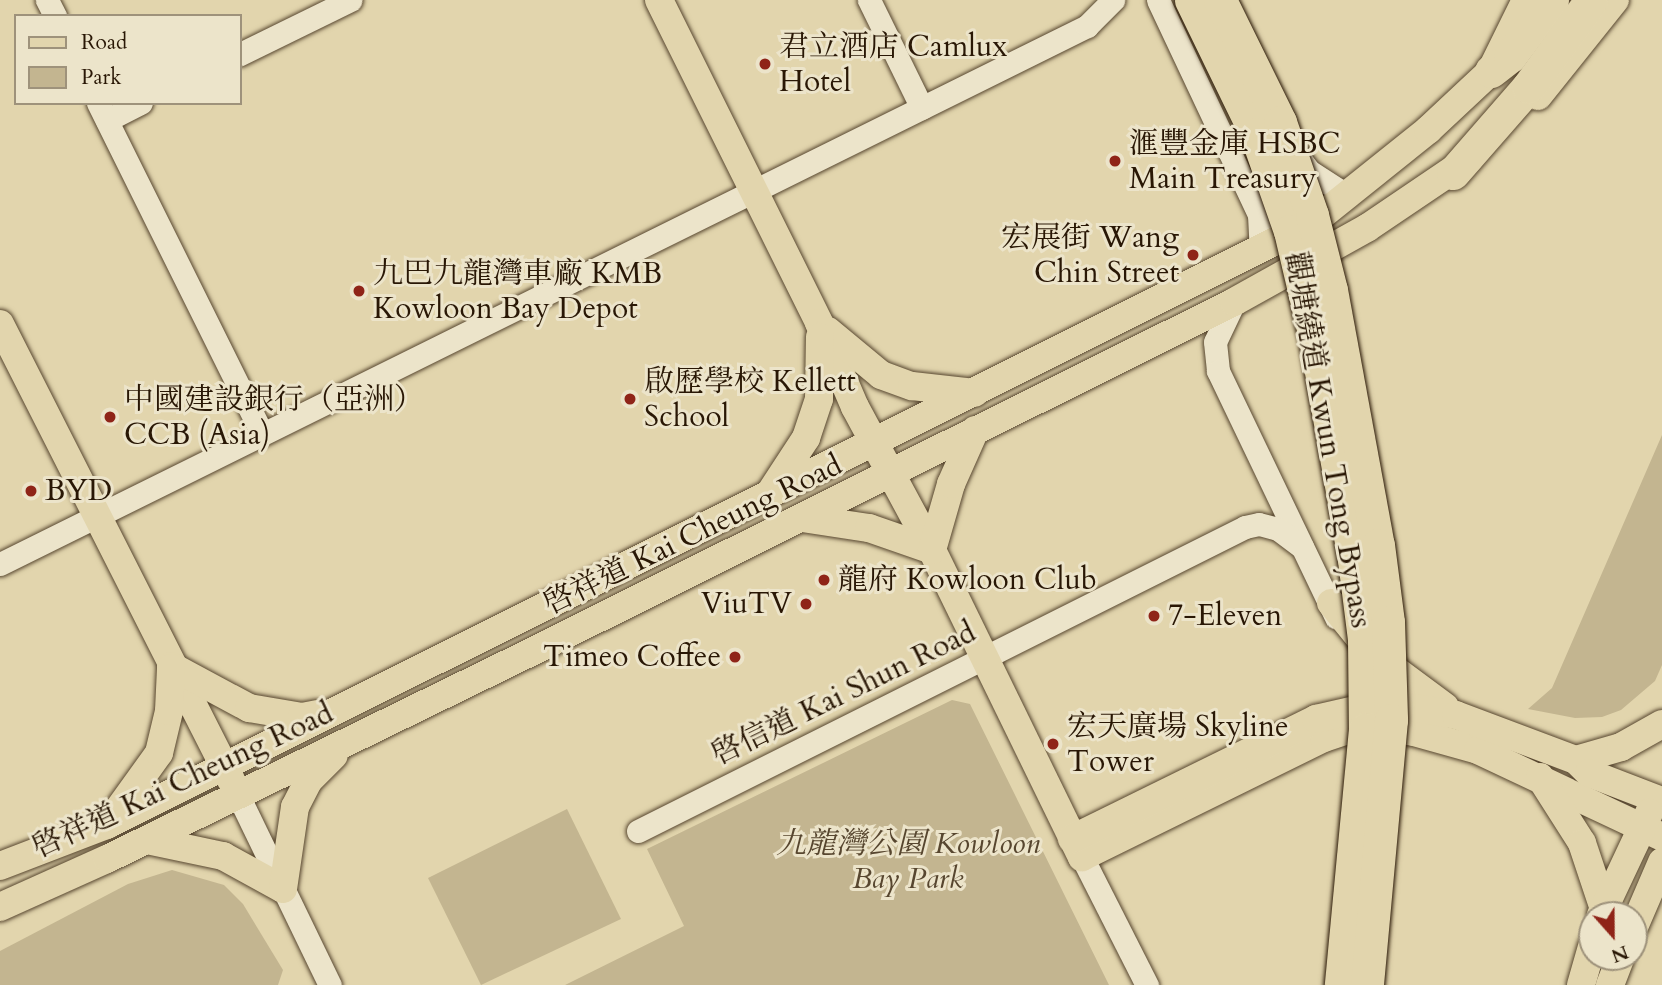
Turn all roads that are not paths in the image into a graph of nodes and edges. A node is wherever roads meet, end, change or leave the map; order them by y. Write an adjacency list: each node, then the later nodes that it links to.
1 (350, 0): 12 (street)
2 (659, 0): 20 (main road)
3 (869, 0): 16 (street)
4 (1113, 0): 16 (street)
5 (1158, 0): 17 (street)
6 (1191, 0): 64 (highway, 觀塘繞道 Kwun Tong Bypass, bridge)
7 (1223, 0): 13 (street); 65 (highway, 觀塘繞道 Kwun Tong Bypass, bridge)
8 (1526, 0): 14 (main road, 啓祥道 Kai Cheung Road)
9 (1552, 0): 14 (highway)
10 (1591, 0): 19 (highway)
11 (1615, 0): 19 (main road, 啓祥道 Kai Cheung Road)
12 (242, 53)
13 (1262, 69): 17 (street); 21 (street)
14 (1490, 71): 21 (main road, 啓祥道 Kai Cheung Road)
15 (132, 105): 18 (street)
16 (922, 108): 20 (street)
17 (1212, 111): 22 (street)
18 (102, 112): 28 (street)
19 (1453, 173): 23 (main road, 啓祥道 Kai Cheung Road)
20 (754, 191): 24 (main road); 28 (street)
21 (1349, 197): 22 (main road, 啓祥道 Kai Cheung Road)
22 (1261, 250): 26 (main road, 啓祥道 Kai Cheung Road)
23 (1234, 302): 27 (main road, 啓祥道 Kai Cheung Road); 34 (street)
24 (819, 323): 26 (main road); 29 (main road); 31 (main road)
25 (0, 324): 32 (main road)
26 (975, 393): 29 (main road, 啓祥道 Kai Cheung Road)
27 (975, 430): 30 (main road, 啓祥道 Kai Cheung Road); 35 (main road)
28 (262, 434): 32 (street)
29 (875, 442): 30 (main road); 31 (main road, 啓祥道 Kai Cheung Road)
30 (890, 474): 33 (main road, 啓祥道 Kai Cheung Road); 35 (main road)
31 (770, 493): 40 (main road, 啓祥道 Kai Cheung Road)
32 (96, 517): 36 (street); 39 (main road)
33 (802, 518): 35 (main road); 44 (main road, 啓祥道 Kai Cheung Road)
34 (1302, 547): 37 (street); 38 (street, 啓信道 Kai Shun Road)
35 (932, 550): 38 (main road)
36 (0, 564)
37 (1331, 603): 41 (street); 42 (main road)
38 (986, 660): 51 (street, 啓信道 Kai Shun Road); 54 (main road)
39 (171, 666): 40 (main road); 46 (main road); 50 (main road)
40 (331, 711): 46 (main road, 啓祥道 Kai Cheung Road)
41 (1363, 715): 42 (main road); 47 (main road); 54 (main road)
42 (1456, 715): 45 (main road)
43 (1662, 724): 45 (main road)
44 (348, 740): 48 (main road, 啓祥道 Kai Cheung Road); 57 (main road)
45 (1576, 760): 49 (main road)
46 (223, 765): 48 (main road); 50 (main road, 啓祥道 Kai Cheung Road)
47 (1540, 777): 52 (main road); 58 (main road)
48 (238, 794): 53 (main road, 啓祥道 Kai Cheung Road); 57 (street)
49 (1660, 794): 52 (main road)
50 (107, 825): 56 (main road, 啓祥道 Kai Cheung Road)
51 (638, 831)
52 (1652, 833): 59 (main road)
53 (148, 840): 57 (main road); 61 (main road, 啓祥道 Kai Cheung Road)
54 (1077, 848): 63 (street)
55 (1662, 862): 60 (main road)
56 (0, 866)
57 (283, 889): 62 (street)
58 (1599, 901)
59 (1608, 901)
60 (1645, 901)
61 (0, 907)
62 (329, 985)
63 (1147, 985)
64 (1340, 985)
65 (1367, 985)

